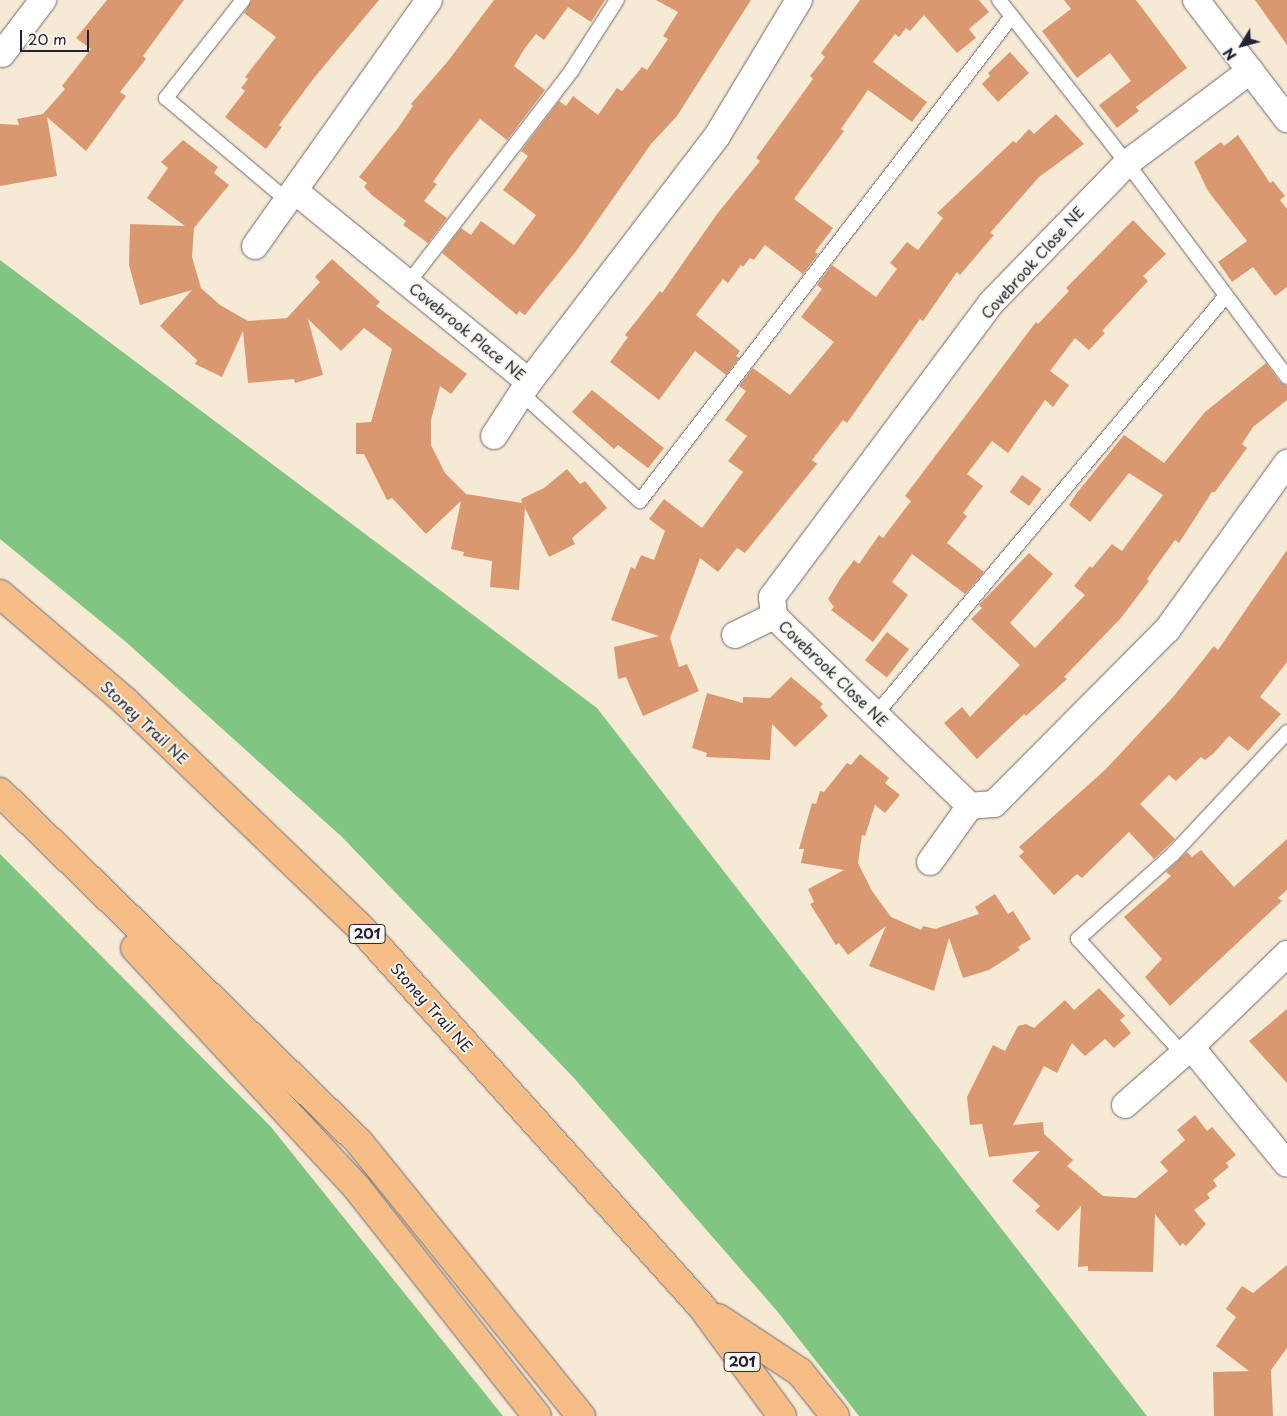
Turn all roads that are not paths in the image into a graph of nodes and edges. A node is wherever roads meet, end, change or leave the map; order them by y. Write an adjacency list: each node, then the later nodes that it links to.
1 (43, 0): 9 (street)
2 (243, 0): 13 (lane)
3 (429, 0): 13 (street)
4 (617, 0): 15 (lane)
5 (799, 0): 18 (street, Covebrook Place NE)
6 (999, 0): 8 (lane)
7 (1196, 0): 10 (street)
8 (1012, 16): 12 (lane); 18 (lane)
9 (2, 54)
10 (1250, 71): 11 (street); 12 (street, Covebrook Close NE)
11 (1287, 119)
12 (1127, 163): 16 (lane); 22 (street, Covebrook Close NE)
13 (292, 196): 14 (street); 15 (street, Covebrook Place NE)
14 (255, 246)
15 (409, 282): 18 (street, Covebrook Place NE)
16 (1225, 297): 17 (lane); 24 (lane)
17 (1287, 377)
18 (525, 388): 19 (street)
19 (494, 436)
20 (1287, 462): 28 (street)
21 (0, 594): 34 (highway, Stoney Trail NE / 201)
22 (774, 616): 23 (street); 24 (street, Covebrook Close NE)
23 (735, 635)
24 (877, 713): 28 (street, Covebrook Close NE)
25 (1287, 732): 31 (lane)
26 (0, 792): 36 (highway)
27 (0, 802): 35 (highway)
28 (970, 806): 29 (street)
29 (930, 862)
30 (1287, 954): 31 (street)
31 (1187, 1050): 32 (street); 33 (street)
32 (1125, 1105)
33 (1287, 1164)
34 (702, 1307): 37 (highway, Stoney Trail NE / 201); 38 (highway)
35 (537, 1416)
36 (581, 1416)
37 (782, 1416)
38 (835, 1416)

